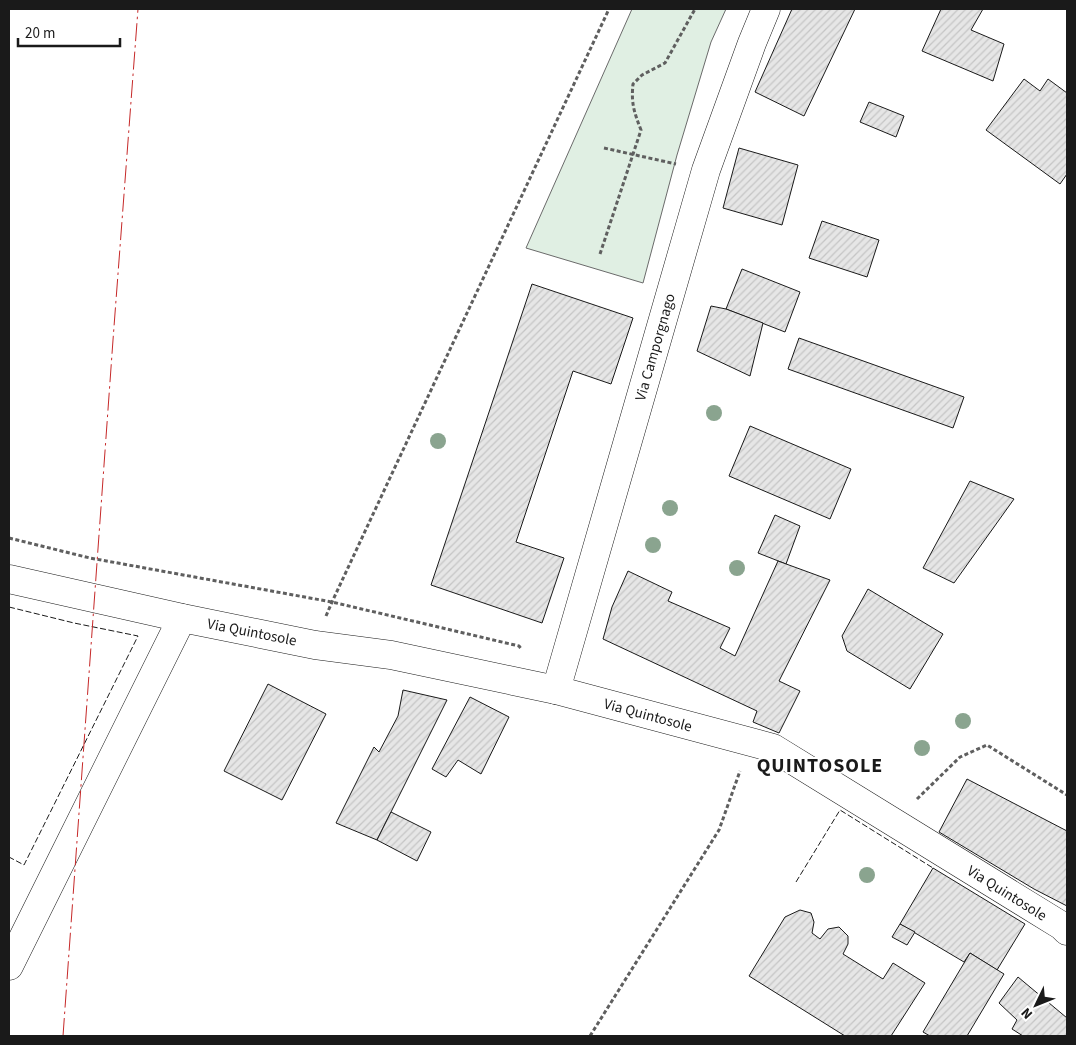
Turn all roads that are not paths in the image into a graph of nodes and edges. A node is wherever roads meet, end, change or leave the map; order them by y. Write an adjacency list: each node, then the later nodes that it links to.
1 (766, 9): 4 (street, Via Camporgnago)
2 (9, 579): 3 (street, Via Quintosole)
3 (182, 618): 4 (street, Via Quintosole); 6 (street)
4 (556, 690): 5 (street, Via Quintosole)
5 (1067, 932)
6 (9, 966)

